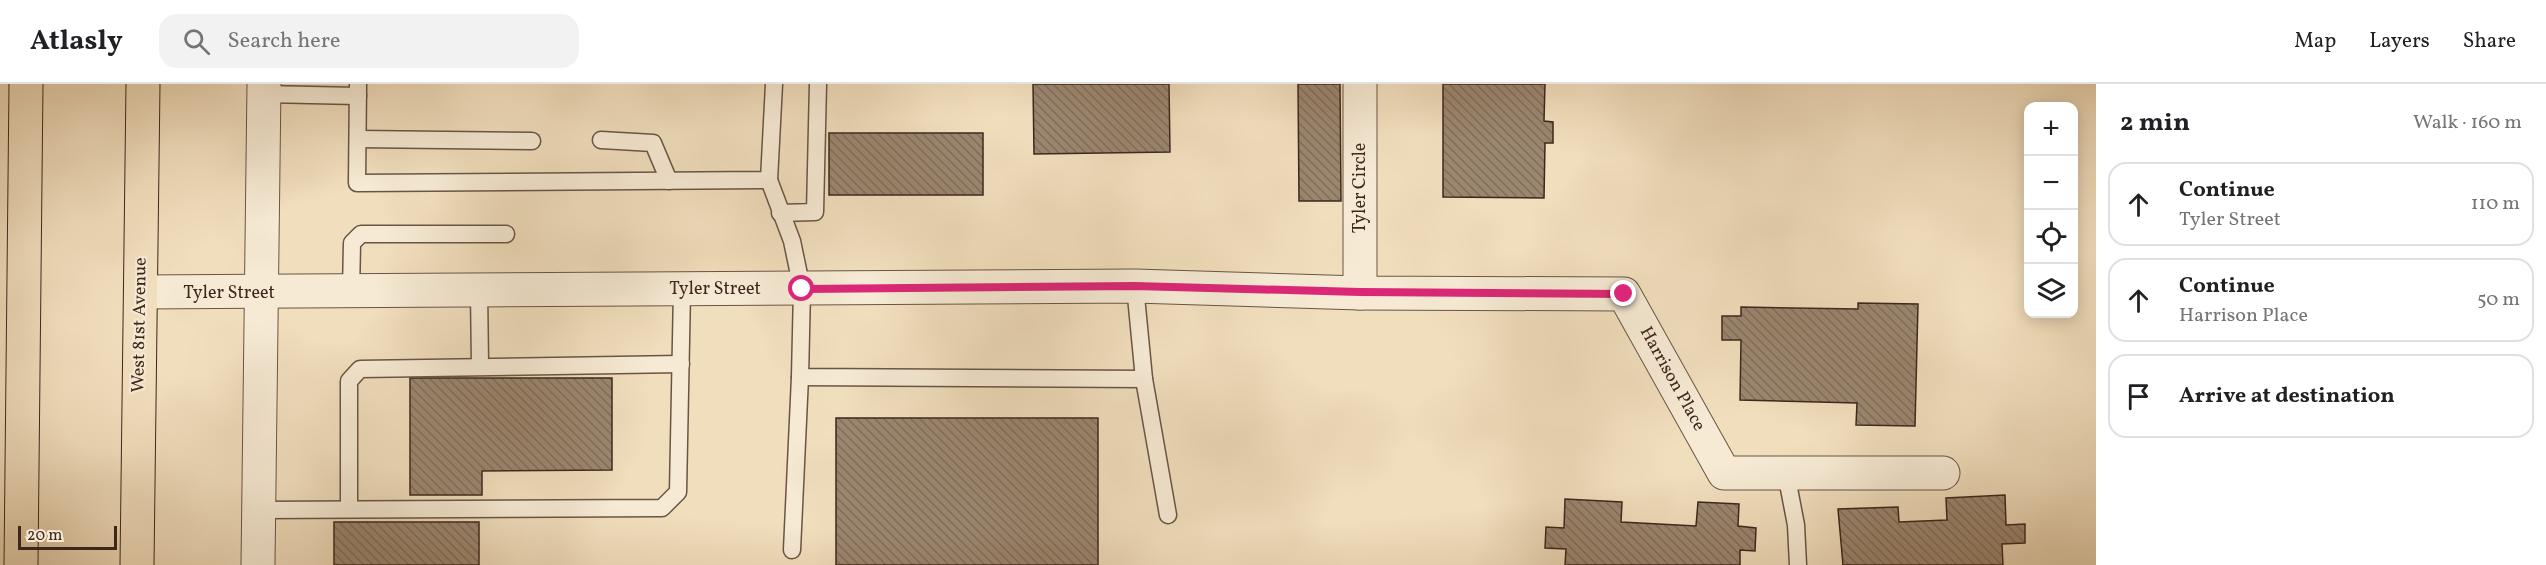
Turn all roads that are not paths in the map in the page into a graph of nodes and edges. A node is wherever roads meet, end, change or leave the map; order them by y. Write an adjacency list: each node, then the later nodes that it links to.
1 (26, 84): 33 (main road)
2 (143, 84): 19 (main road, West 81st Avenue)
3 (774, 84): 12 (lane)
4 (818, 84): 13 (lane)
5 (1360, 84): 21 (street, Tyler Circle)
6 (264, 89): 7 (lane); 22 (street)
7 (358, 90): 8 (lane)
8 (358, 139): 10 (lane); 11 (lane)
9 (601, 140): 11 (lane)
10 (532, 141)
11 (669, 180): 12 (lane)
12 (769, 180): 13 (lane)
13 (780, 213): 16 (lane)
14 (506, 234): 20 (lane)
15 (1135, 286): 16 (street, Tyler Street); 21 (street, Tyler Street); 26 (lane)
16 (802, 289): 17 (street, Tyler Street); 25 (lane)
17 (682, 290): 18 (street, Tyler Street); 23 (lane)
18 (479, 291): 20 (street, Tyler Street); 24 (lane)
19 (141, 292): 22 (street, Tyler Street); 34 (main road, West 81st Avenue)
20 (351, 292): 22 (street, Tyler Street)
21 (1360, 292): 27 (street, Harrison Place)
22 (261, 293): 30 (street)
23 (681, 364): 24 (lane); 29 (lane)
24 (480, 365): 29 (lane)
25 (800, 377): 26 (lane); 32 (lane)
26 (1144, 379): 31 (lane)
27 (1786, 473): 28 (street, Harrison Place); 36 (lane)
28 (1942, 473)
29 (349, 509): 30 (lane)
30 (259, 510): 35 (street)
31 (1168, 515)
32 (792, 550)
33 (21, 565)
34 (137, 565)
35 (258, 565)
36 (1798, 565)

